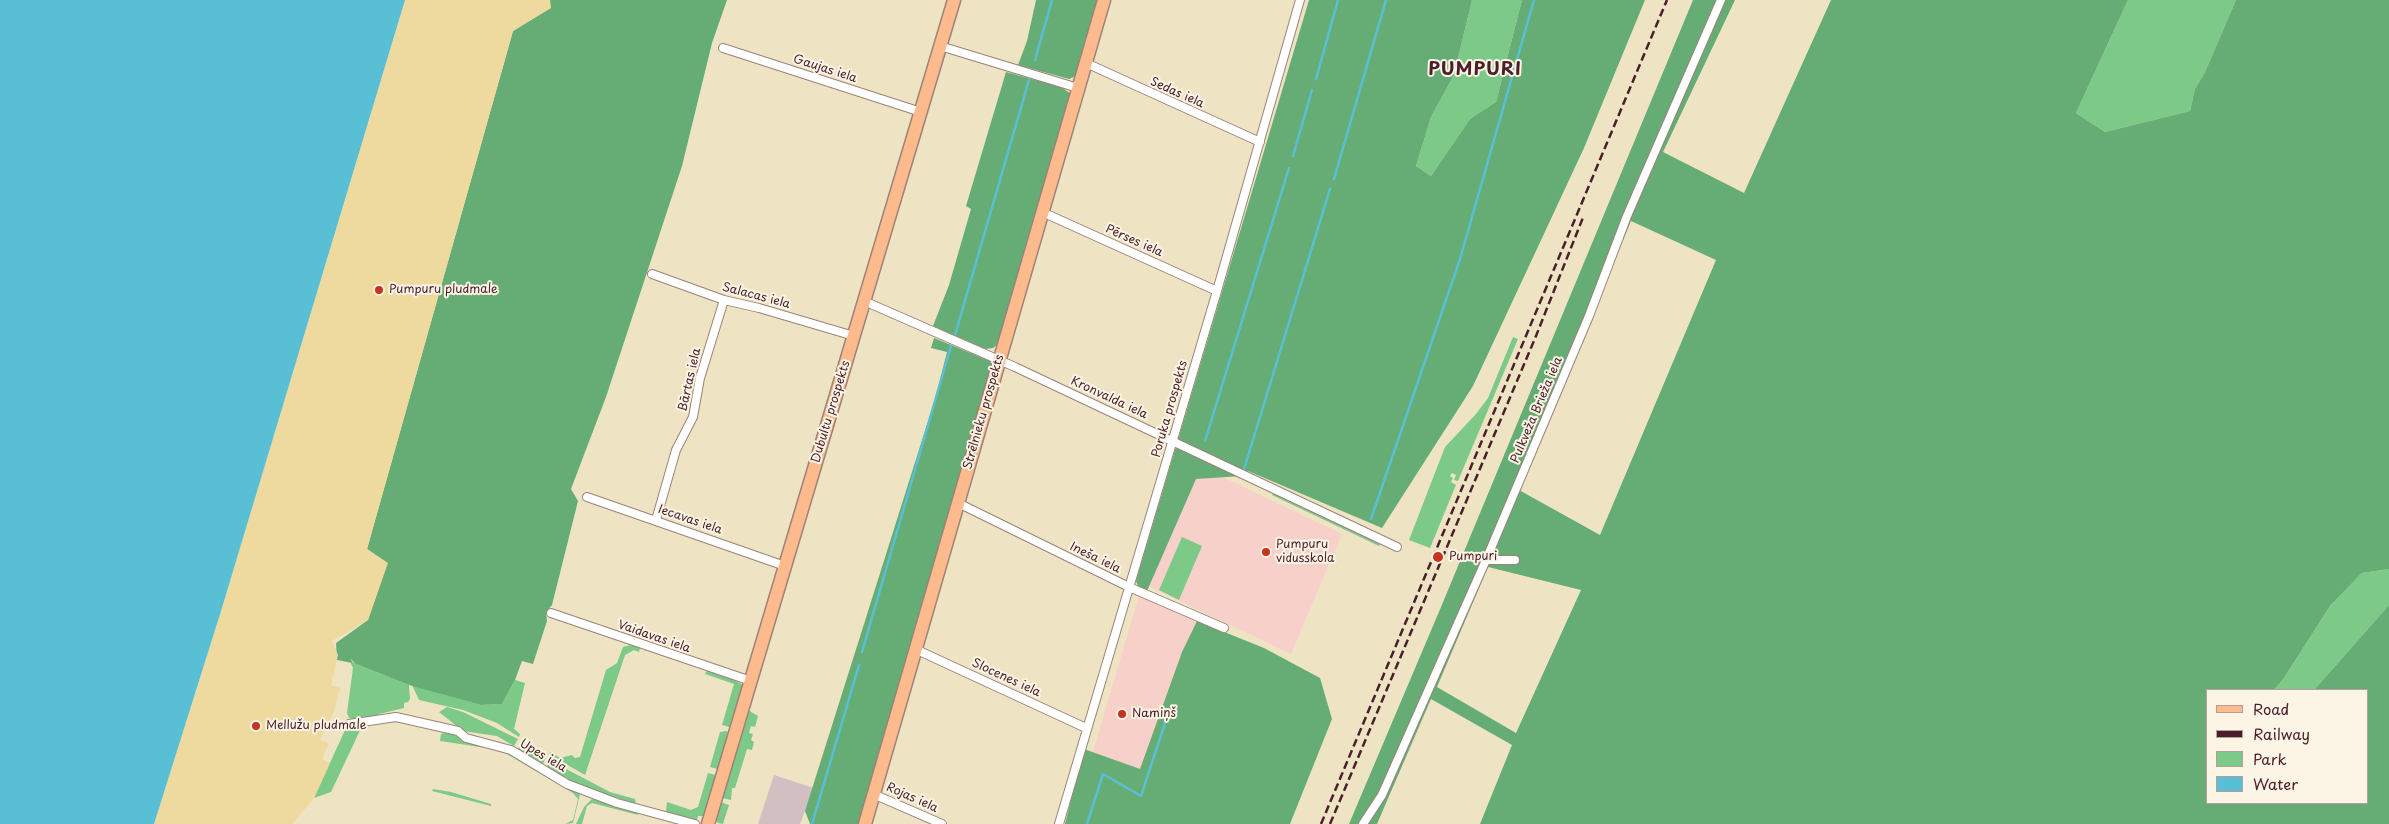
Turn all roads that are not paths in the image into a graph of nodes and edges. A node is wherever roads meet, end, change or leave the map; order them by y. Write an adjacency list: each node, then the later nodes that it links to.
1 (954, 0): 5 (main road, Dubultu prospekts)
2 (1104, 0): 7 (main road, Strēlnieku prospekts)
3 (1300, 0): 10 (street, Poruka prospekts)
4 (1721, 0): 23 (street, Pulkveža Brieža iela)
5 (940, 46): 8 (street); 9 (main road, Dubultu prospekts)
6 (723, 48): 9 (street, Gaujas iela)
7 (1086, 63): 8 (main road, Strēlnieku prospekts); 10 (street, Sedas iela)
8 (1078, 88): 11 (main road, Strēlnieku prospekts)
9 (921, 112): 15 (main road, Dubultu prospekts)
10 (1260, 142): 13 (street, Poruka prospekts)
11 (1042, 212): 13 (street, Pērses iela); 17 (main road, Strēlnieku prospekts)
12 (652, 274): 14 (street, Salacas iela)
13 (1217, 291): 18 (street, Poruka prospekts)
14 (724, 300): 16 (street, Salacas iela); 21 (street, Bārtas iela)
15 (864, 301): 16 (main road, Dubultu prospekts); 17 (street, Kronvalda iela)
16 (854, 336): 25 (main road, Dubultu prospekts)
17 (999, 360): 18 (street, Kronvalda iela); 20 (main road, Strēlnieku prospekts)
18 (1173, 440): 22 (street, Kronvalda iela); 26 (street, Poruka prospekts)
19 (587, 497): 21 (street, Iecavas iela)
20 (958, 503): 26 (street, Ineša iela); 29 (main road, Strēlnieku prospekts)
21 (656, 520): 25 (street, Iecavas iela)
22 (1397, 547)
23 (1486, 560): 24 (street); 39 (street, Pulkveža Brieža iela)
24 (1515, 560)
25 (785, 566): 30 (main road, Dubultu prospekts)
26 (1129, 587): 28 (street, Ineša iela); 32 (street, Poruka prospekts)
27 (551, 613): 30 (street, Vaidavas iela)
28 (1224, 628)
29 (915, 649): 32 (street, Slocenes iela); 33 (main road, Strēlnieku prospekts)
30 (751, 682): 35 (main road, Dubultu prospekts)
31 (349, 724): 34 (street, Upes iela)
32 (1086, 728): 38 (street, Poruka prospekts)
33 (873, 794): 36 (main road, Strēlnieku prospekts); 37 (street, Rojas iela)
34 (696, 824)
35 (708, 824)
36 (865, 824)
37 (942, 824)
38 (1059, 824)
39 (1363, 824)

